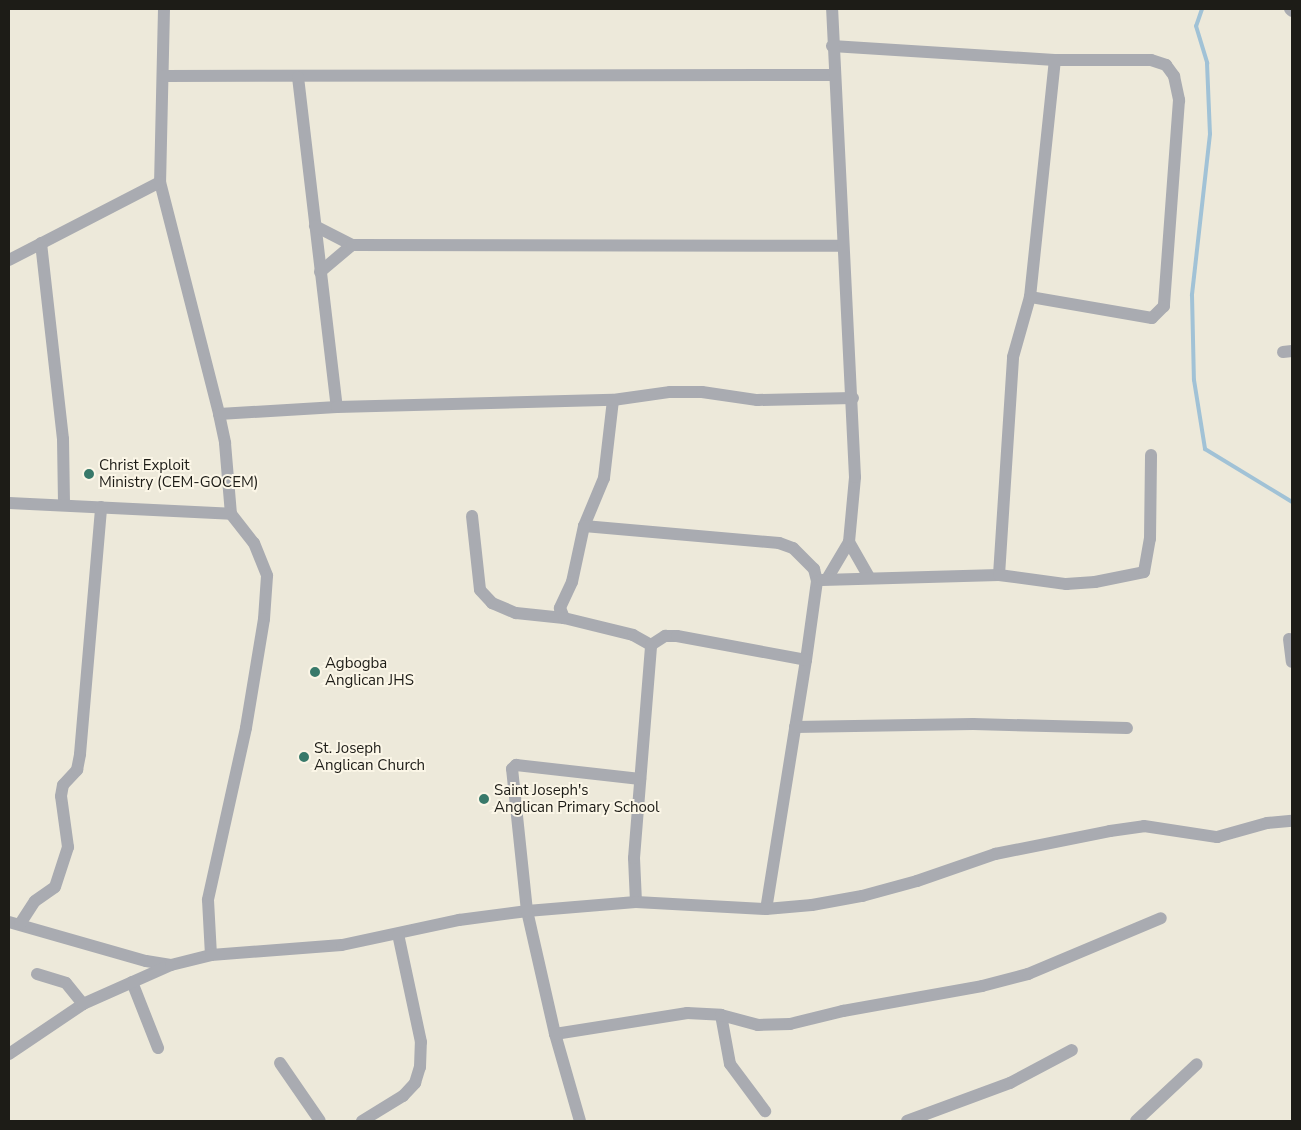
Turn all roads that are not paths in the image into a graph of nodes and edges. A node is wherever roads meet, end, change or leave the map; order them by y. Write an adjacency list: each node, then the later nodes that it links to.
1 (164, 9): 6 (street)
2 (832, 9): 3 (street)
3 (832, 46): 4 (street); 5 (street)
4 (1055, 60): 15 (street); 15 (street)
5 (835, 75): 7 (street); 12 (street)
6 (164, 76): 7 (street); 8 (street)
7 (298, 77): 9 (street)
8 (160, 182): 10 (street); 19 (street)
9 (314, 226): 11 (street); 14 (street)
10 (41, 242): 13 (street); 22 (street)
11 (352, 245): 12 (street); 14 (street)
12 (843, 246): 16 (street)
13 (9, 260)
14 (320, 272): 18 (street)
15 (1030, 297): 28 (street)
16 (853, 398): 17 (street); 27 (street)
17 (613, 400): 18 (street); 26 (street)
18 (337, 407): 19 (street)
19 (219, 414): 24 (street)
20 (1151, 455): 28 (street)
21 (9, 503): 22 (street)
22 (64, 505): 23 (street)
23 (101, 507): 24 (street); 44 (street)
24 (231, 514): 46 (street)
25 (472, 516): 31 (street)
26 (584, 526): 30 (street); 31 (street)
27 (850, 542): 29 (street); 30 (street)
28 (999, 574): 29 (street)
29 (869, 577): 30 (street)
30 (822, 580): 34 (street)
31 (564, 618): 33 (street)
32 (1289, 639): 35 (street)
33 (651, 645): 34 (street); 38 (street)
34 (806, 660): 36 (street)
35 (1292, 662)
36 (796, 727): 37 (street); 41 (street)
37 (1127, 728)
38 (640, 779): 40 (street); 42 (street)
39 (1292, 820): 41 (street)
40 (636, 902): 41 (street); 42 (street)
41 (766, 909)
42 (527, 911): 45 (street); 52 (street)
43 (1161, 918): 51 (street)
44 (14, 923): 47 (street)
45 (398, 934): 46 (street); 61 (street)
46 (211, 955): 47 (street)
47 (171, 965): 49 (street)
48 (37, 974): 50 (street)
49 (132, 982): 50 (street); 53 (street)
50 (83, 1004): 55 (street)
51 (721, 1015): 52 (street); 58 (street)
52 (555, 1034): 62 (street)
53 (158, 1048)
54 (1072, 1050): 59 (street)
55 (9, 1054)
56 (280, 1063): 60 (street)
57 (1197, 1064): 64 (street)
58 (764, 1111)
59 (931, 1117): 63 (street)
60 (320, 1121)
61 (362, 1121)
62 (580, 1121)
63 (907, 1121)
64 (1136, 1121)

